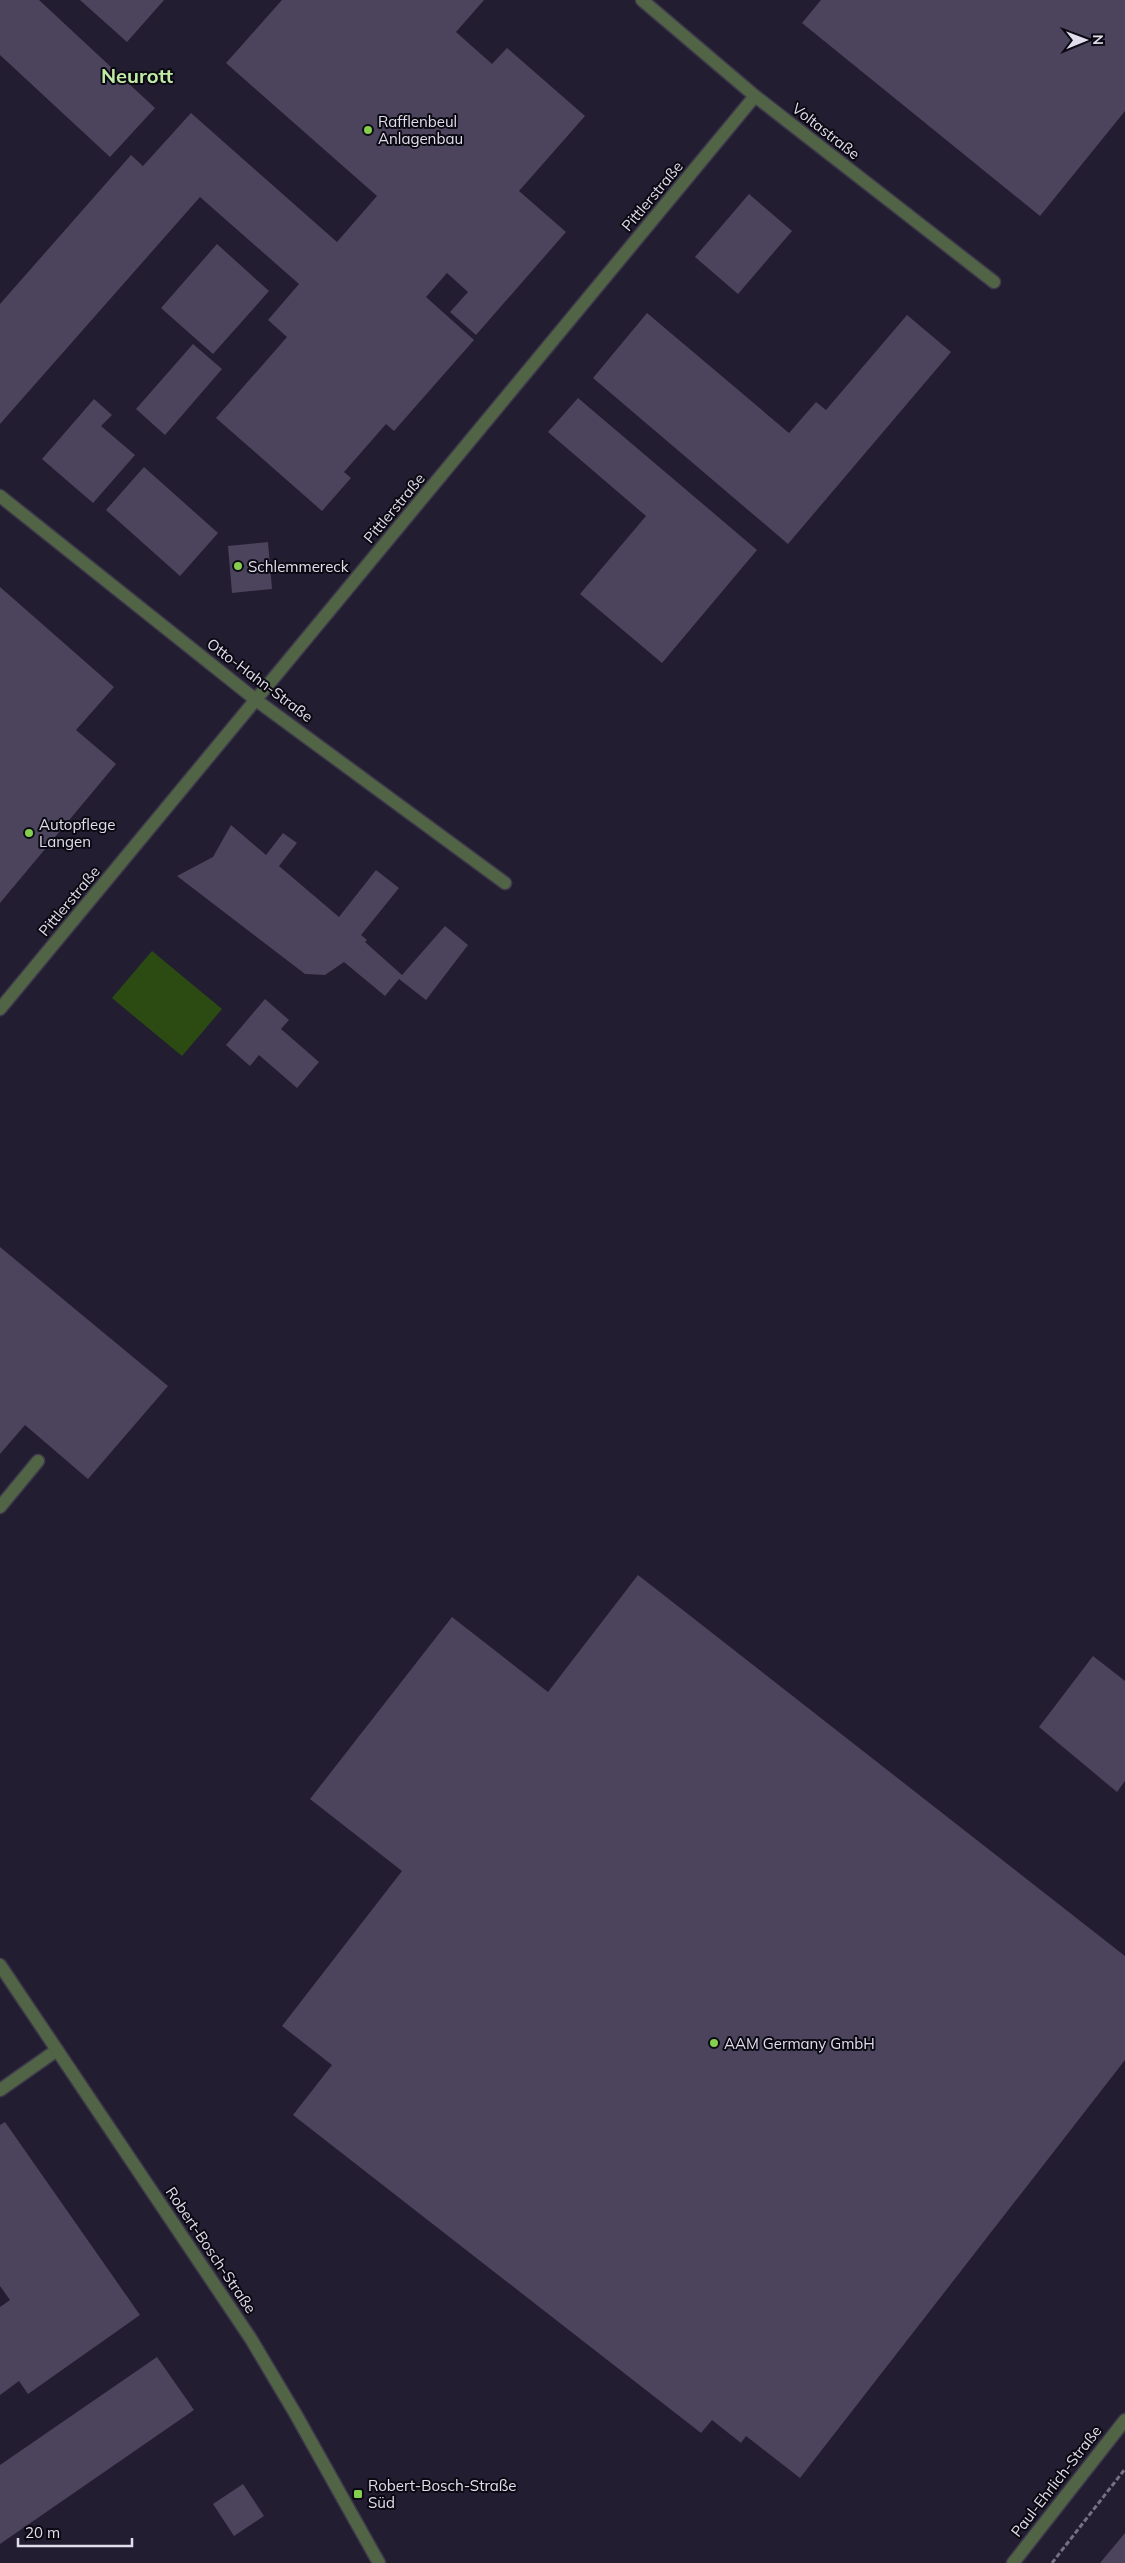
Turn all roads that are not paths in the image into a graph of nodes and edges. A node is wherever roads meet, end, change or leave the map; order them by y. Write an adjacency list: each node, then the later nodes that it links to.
1 (642, 0): 2 (street, Voltastraße)
2 (756, 96): 3 (street, Voltastraße); 5 (street, Pittlerstraße)
3 (994, 282)
4 (0, 496): 5 (street, Otto-Hahn-Straße)
5 (256, 700): 6 (street, Otto-Hahn-Straße); 7 (street, Pittlerstraße)
6 (505, 883)
7 (0, 1009)
8 (38, 1461): 9 (street)
9 (0, 1508)
10 (0, 1965): 11 (street, Robert-Bosch-Straße)
11 (57, 2050): 12 (street); 14 (street, Robert-Bosch-Straße)
12 (0, 2090)
13 (1125, 2420): 15 (street, Paul-Ehrlich-Straße)
14 (379, 2563)
15 (1013, 2563)

